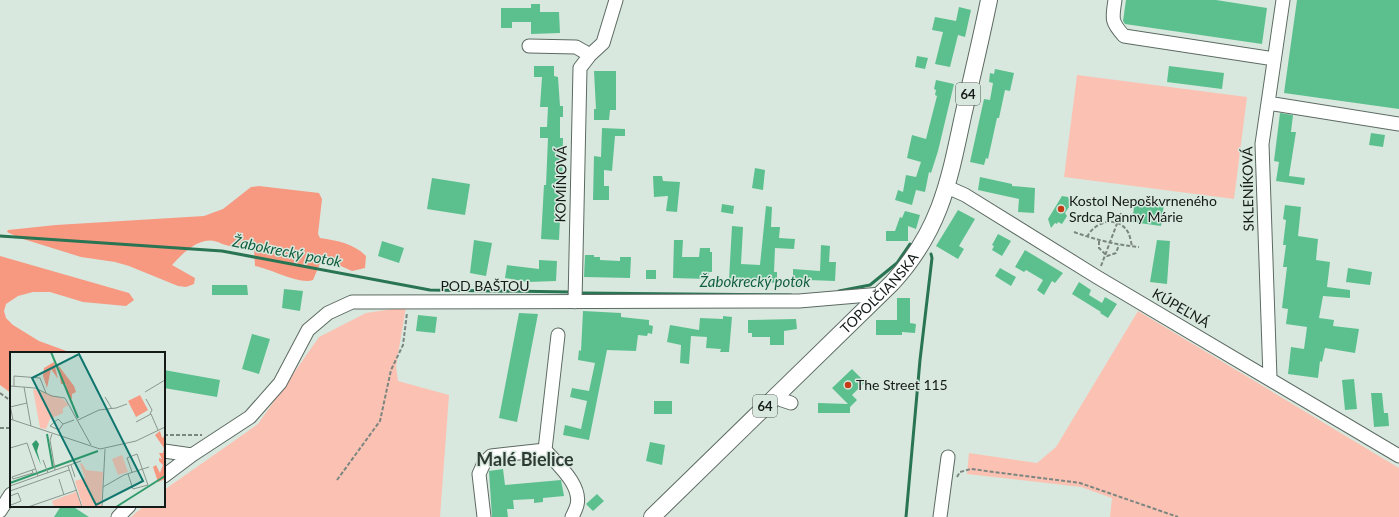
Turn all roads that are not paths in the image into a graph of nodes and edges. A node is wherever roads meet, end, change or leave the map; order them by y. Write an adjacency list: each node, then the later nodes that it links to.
1 (616, 0): 6 (street)
2 (989, 0): 10 (main road, TOPOĽČIANSKA / 64)
3 (1115, 0): 7 (street)
4 (1283, 0): 7 (street, SKLENÍKOVÁ)
5 (529, 46): 6 (street)
6 (590, 55): 12 (street, KOMÍNOVÁ)
7 (1274, 59): 8 (street, SKLENÍKOVÁ)
8 (1268, 103): 9 (street); 14 (street, SKLENÍKOVÁ)
9 (1399, 124)
10 (947, 187): 11 (main road, TOPOĽČIANSKA / 64); 14 (street, KÚPEĽNÁ)
11 (881, 294): 12 (street, POD BAŠTOU); 15 (main road, TOPOĽČIANSKA / 64)
12 (575, 302): 19 (street, POD BAŠTOU)
13 (558, 335): 17 (street)
14 (1270, 378): 20 (street, KÚPEĽNÁ)
15 (776, 394): 16 (street); 29 (main road, TOPOĽČIANSKA / 64)
16 (791, 403)
17 (545, 450): 27 (street); 28 (street)
18 (165, 451): 19 (street)
19 (192, 454): 22 (street, POD BAŠTOU)
20 (1399, 456)
21 (948, 457): 30 (street)
22 (165, 475)
23 (10, 496): 25 (street)
24 (128, 507): 26 (street)
25 (0, 511)
26 (118, 517)
27 (484, 517)
28 (572, 517)
29 (652, 517)
30 (940, 517)

